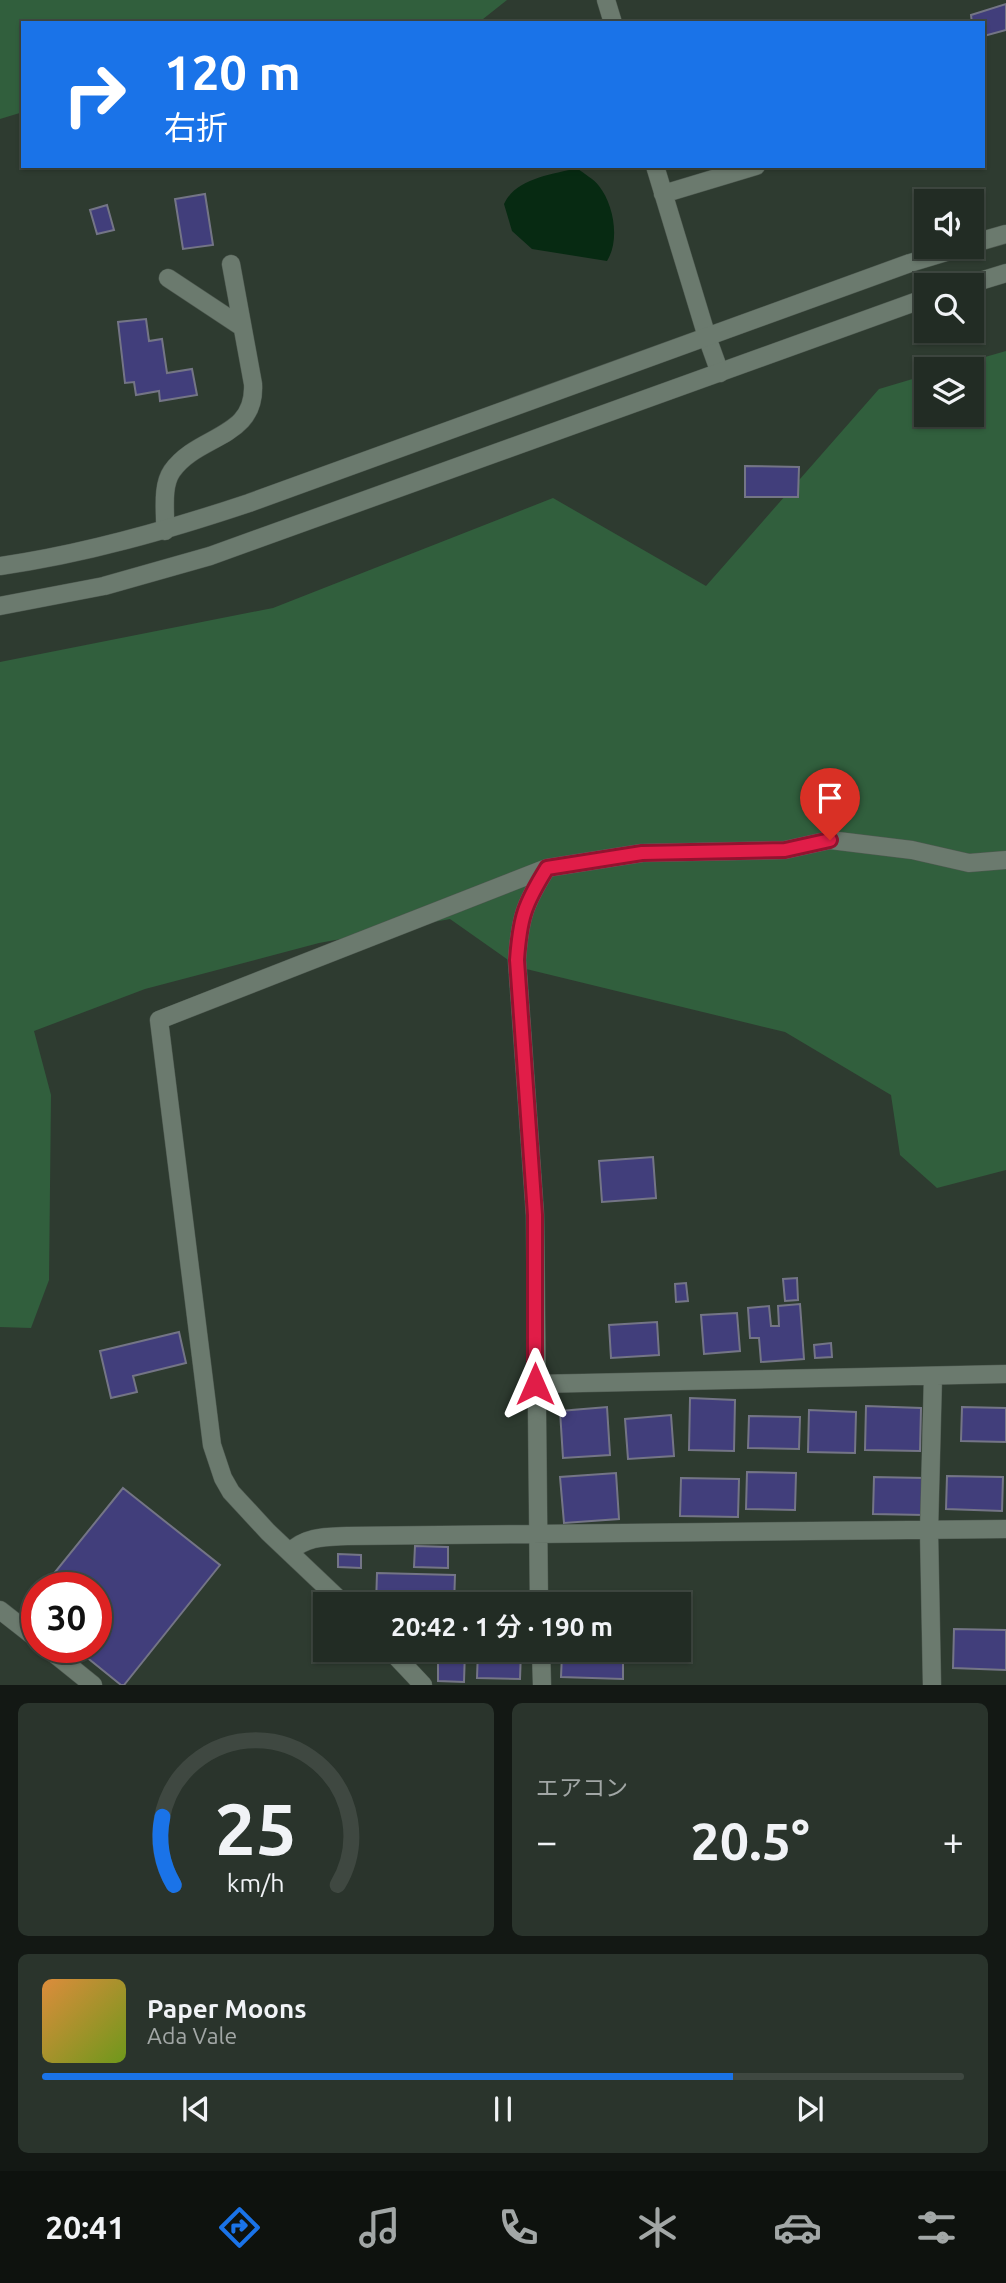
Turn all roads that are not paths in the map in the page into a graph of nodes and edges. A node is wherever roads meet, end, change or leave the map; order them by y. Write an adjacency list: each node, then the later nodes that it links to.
1 (606, 0): 2 (street)
2 (612, 21)
3 (656, 168): 5 (street)
4 (749, 168): 5 (street)
5 (663, 194): 15 (street)
6 (1006, 233): 7 (street)
7 (984, 240)
8 (923, 259): 15 (street)
9 (230, 264): 14 (street)
10 (1006, 273): 12 (street)
11 (168, 278): 14 (street)
12 (984, 280)
13 (914, 302): 16 (street)
14 (242, 327): 17 (street)
15 (707, 337): 16 (street); 17 (street)
16 (720, 373): 19 (street)
17 (165, 531): 18 (street)
18 (0, 566)
19 (0, 606)
20 (1006, 860): 21 (street)
21 (547, 868): 24 (street); 28 (street)
22 (1006, 1374): 23 (street)
23 (933, 1376): 24 (street); 26 (street)
24 (535, 1384): 27 (street)
25 (1006, 1529): 26 (street)
26 (929, 1531): 27 (street); 39 (street)
27 (537, 1533): 28 (street); 30 (street)
28 (290, 1552): 29 (street)
29 (332, 1592)
30 (539, 1592)
31 (0, 1610): 32 (street)
32 (21, 1626)
33 (401, 1662): 37 (street)
34 (541, 1662): 38 (street)
35 (66, 1663): 36 (street)
36 (93, 1685)
37 (423, 1685)
38 (542, 1685)
39 (932, 1685)

